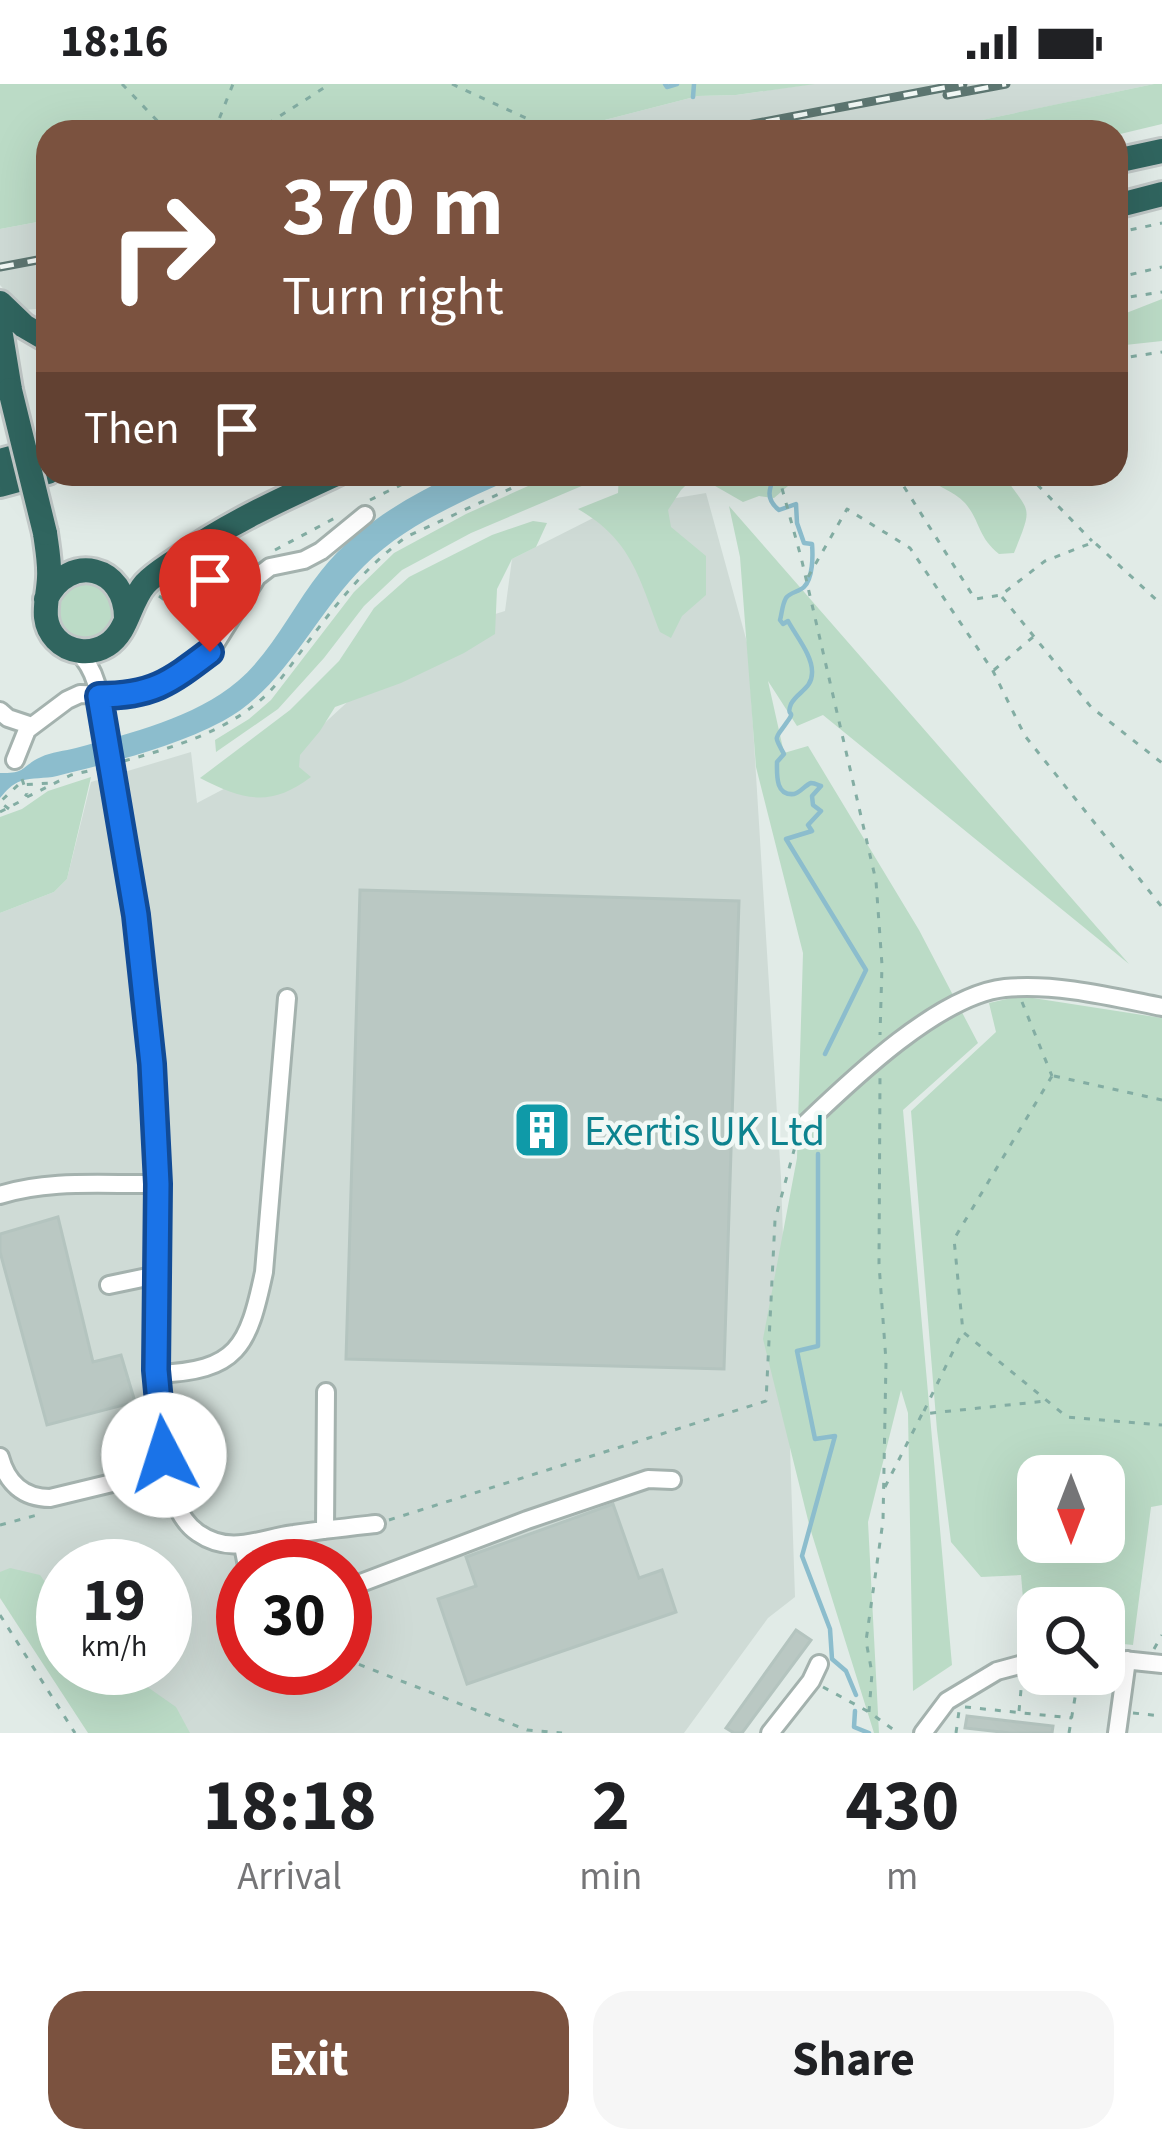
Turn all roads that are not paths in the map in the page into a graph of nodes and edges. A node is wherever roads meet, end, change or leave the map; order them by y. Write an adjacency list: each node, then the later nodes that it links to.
1 (1162, 151): 2 (highway)
2 (1128, 159)
3 (1162, 183): 4 (highway)
4 (1128, 192)
5 (1162, 194): 6 (highway)
6 (1128, 203)
7 (0, 303): 9 (highway)
8 (0, 329): 10 (highway)
9 (36, 333)
10 (4, 369): 17 (highway, bridge)
11 (36, 451): 12 (highway)
12 (0, 461)
13 (36, 475): 14 (highway)
14 (0, 485)
15 (312, 486): 20 (highway)
16 (360, 509): 22 (street)
17 (45, 532): 18 (highway); 19 (highway)
18 (86, 570): 19 (highway); 20 (highway)
19 (46, 599): 21 (highway)
20 (121, 628): 21 (highway); 22 (street)
21 (77, 651): 22 (street)
22 (99, 694): 24 (street); 29 (street, bridge)
23 (0, 711): 24 (street)
24 (32, 726): 25 (street)
25 (15, 760)
26 (287, 998): 33 (street)
27 (1162, 1007): 28 (street)
28 (800, 1129)
29 (158, 1184): 30 (street); 31 (street)
30 (0, 1195)
31 (157, 1275): 32 (street); 33 (street)
32 (109, 1285)
33 (156, 1374): 36 (street)
34 (326, 1392): 39 (street)
35 (0, 1457): 36 (street)
36 (166, 1470): 41 (street)
37 (672, 1480): 42 (street)
38 (376, 1524): 39 (street)
39 (325, 1530): 40 (street)
40 (268, 1539)
41 (216, 1543)
42 (372, 1579)
43 (1127, 1660): 44 (street); 49 (street)
44 (1162, 1664)
45 (1017, 1666): 48 (street)
46 (815, 1672): 47 (street)
47 (770, 1733)
48 (923, 1733)
49 (1117, 1733)

